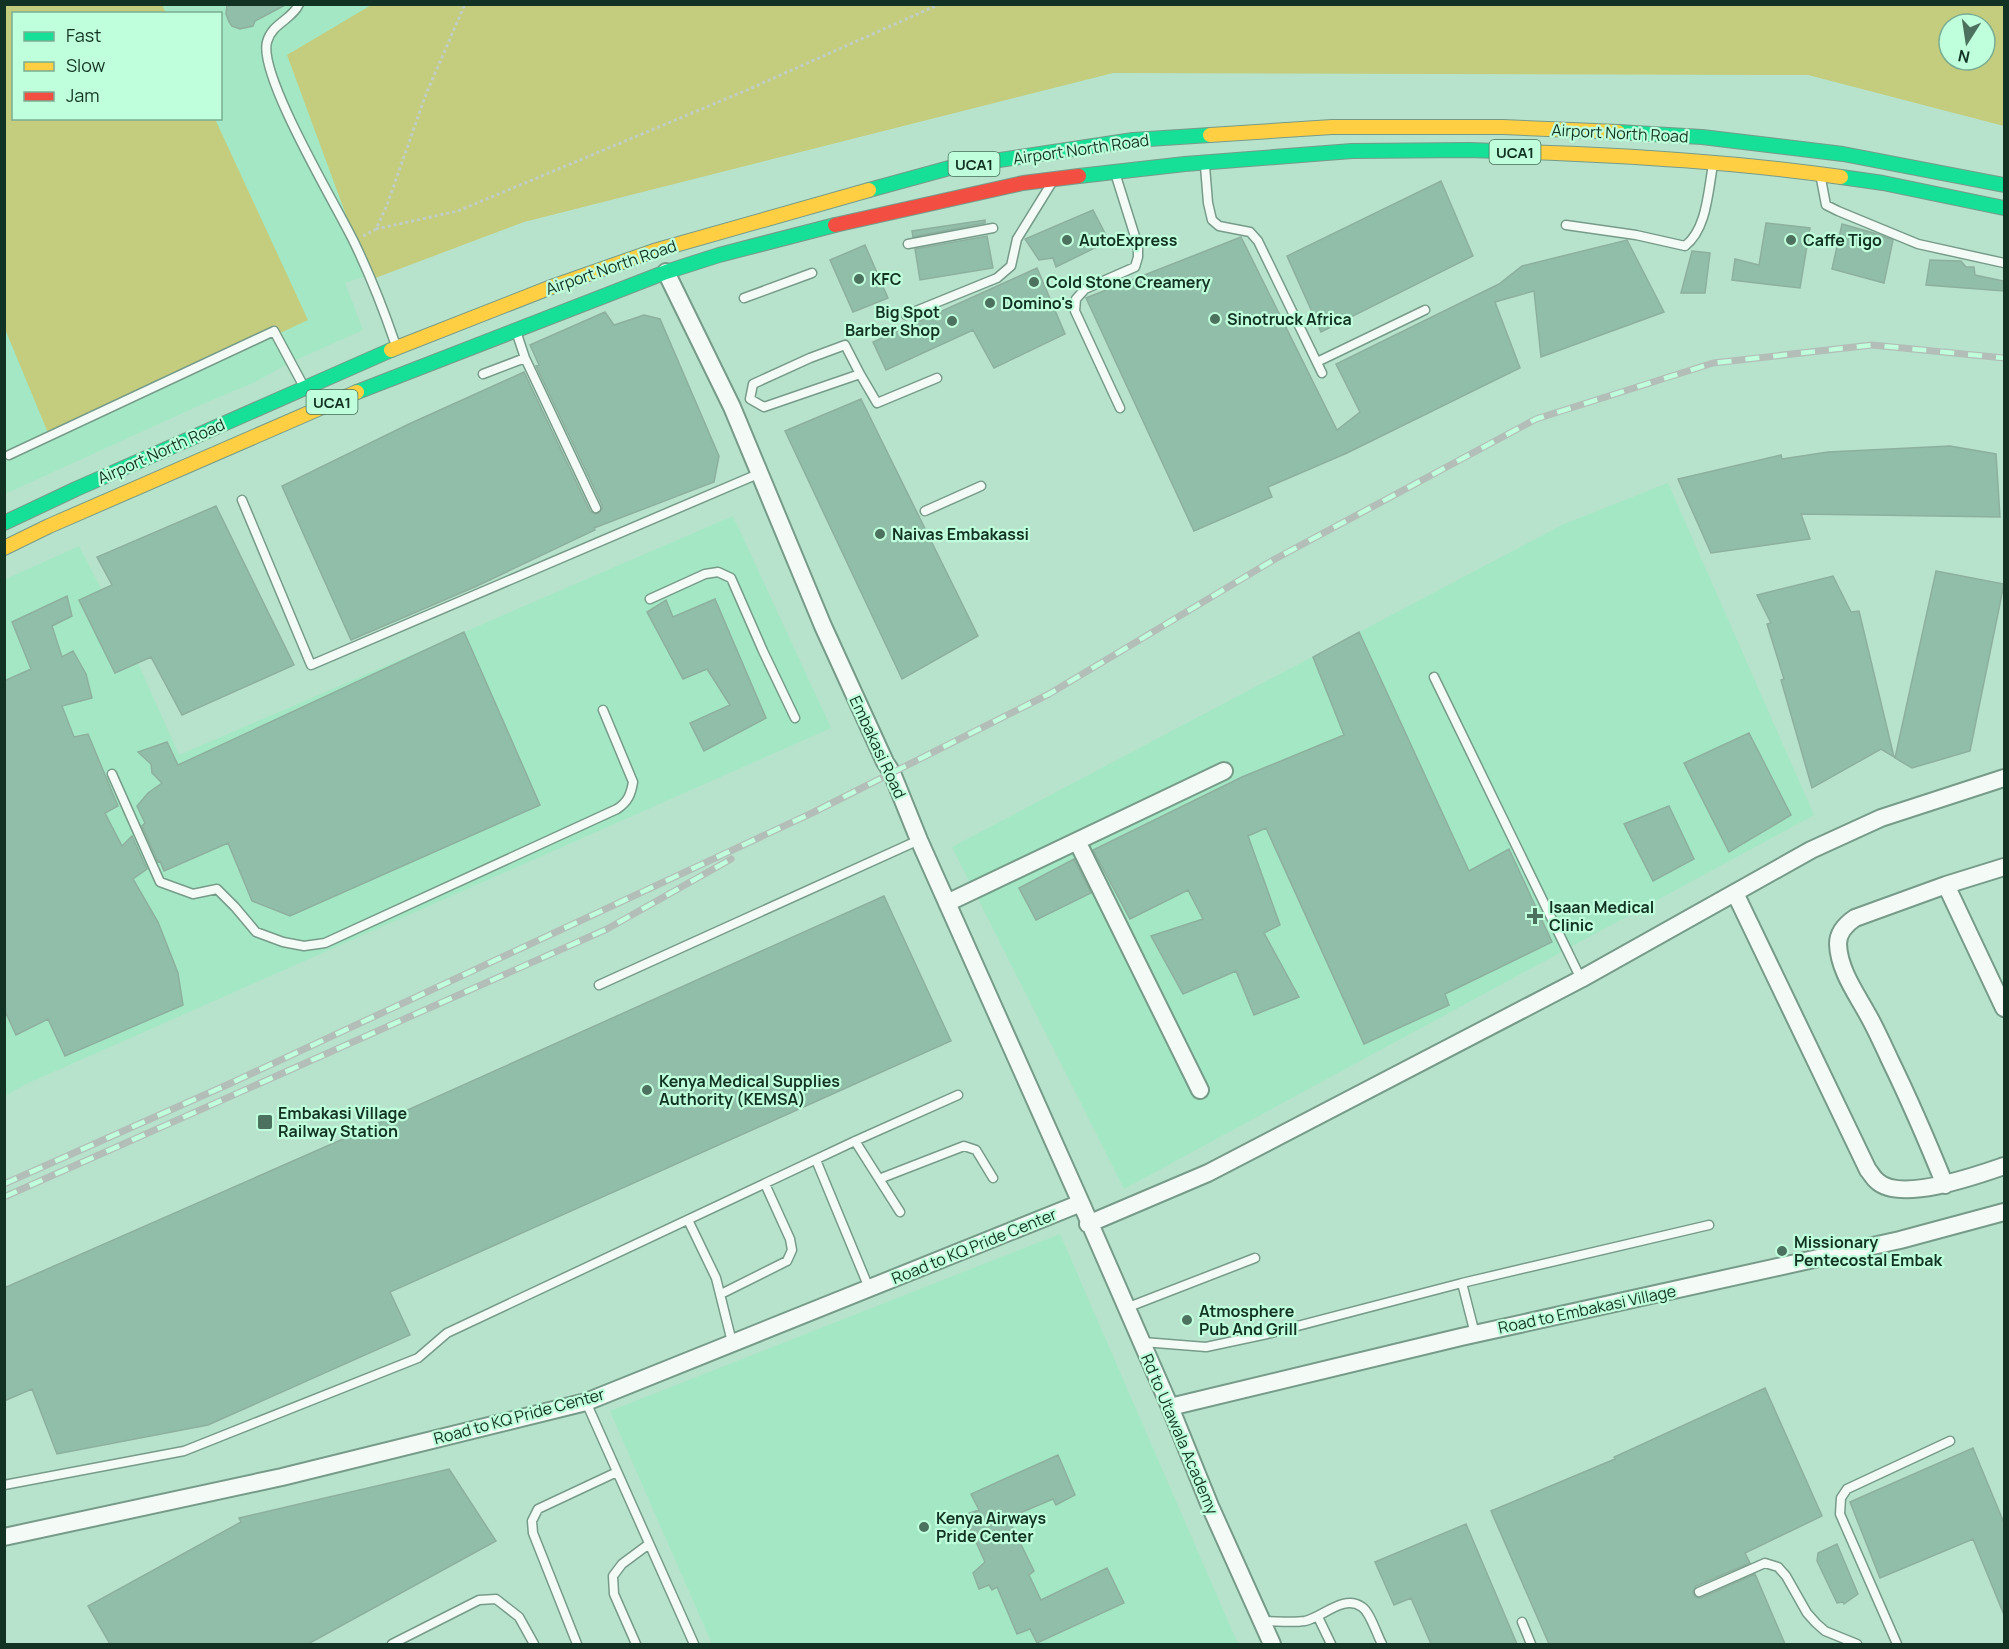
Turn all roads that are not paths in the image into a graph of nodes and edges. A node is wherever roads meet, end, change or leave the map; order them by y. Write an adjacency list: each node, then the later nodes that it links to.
1 (299, 4): 19 (lane)
2 (1204, 162): 3 (main road, Airport North Road / UCA1); 4 (main road, Airport North Road / UCA1); 21 (lane)
3 (1714, 162): 5 (main road, Airport North Road / UCA1); 9 (lane)
4 (1115, 173): 6 (main road, Airport North Road / UCA1); 29 (lane)
5 (1821, 174): 8 (main road, Airport North Road / UCA1); 12 (lane)
6 (1053, 180): 13 (main road, Airport North Road / UCA1); 17 (lane)
7 (2004, 185): 19 (main road, Airport North Road / UCA1)
8 (2004, 208)
9 (1566, 225)
10 (993, 228): 11 (lane)
11 (908, 244)
12 (2004, 263)
13 (666, 272): 18 (main road, Airport North Road / UCA1); 28 (street, Embakasi Road)
14 (812, 273): 15 (lane)
15 (744, 298)
16 (1425, 310): 21 (lane)
17 (906, 315)
18 (515, 330): 20 (lane); 37 (main road, Airport North Road / UCA1)
19 (397, 347): 26 (main road, Airport North Road / UCA1)
20 (525, 358): 23 (lane); 34 (lane)
21 (1317, 362): 22 (lane)
22 (1322, 373)
23 (483, 374)
24 (860, 374): 25 (lane); 27 (lane); 27 (lane)
25 (937, 378)
26 (304, 388): 30 (lane); 36 (main road, Airport North Road / UCA1)
27 (750, 399): 28 (lane)
28 (732, 407): 31 (street, Embakasi Road)
29 (1120, 408)
30 (9, 455)
31 (758, 474): 33 (lane); 45 (street, Embakasi Road)
32 (981, 486): 35 (lane)
33 (242, 500)
34 (597, 508)
35 (925, 511)
36 (4, 523)
37 (4, 548)
38 (650, 599): 41 (lane)
39 (1434, 677): 51 (lane)
40 (603, 710): 43 (lane)
41 (795, 718)
42 (1224, 771): 46 (street)
43 (112, 774)
44 (2004, 778): 49 (street)
45 (919, 840): 50 (street, Embakasi Road); 52 (lane)
46 (1077, 841): 50 (street); 54 (street)
47 (2004, 867): 48 (street)
48 (1946, 885): 53 (street); 62 (street)
49 (1735, 893): 51 (street); 62 (street)
50 (947, 903): 63 (street, Embakasi Road)
51 (1581, 978): 67 (street)
52 (599, 985)
53 (2004, 1008)
54 (1200, 1090)
55 (958, 1095): 56 (lane)
56 (855, 1141): 57 (lane); 60 (lane)
57 (816, 1160): 61 (lane); 71 (lane)
58 (2004, 1166): 62 (street)
59 (993, 1178): 60 (lane)
60 (879, 1179): 64 (lane)
61 (765, 1184): 66 (lane); 72 (lane)
62 (1945, 1185)
63 (1081, 1203): 67 (street, Embakasi Road); 71 (street, Road to KQ Pride Center)
64 (900, 1212)
65 (2004, 1212): 74 (street, Road to Embakasi Village)
66 (688, 1220): 75 (lane); 81 (lane)
67 (1088, 1224): 73 (street, Rd to Utawala Academy)
68 (1709, 1226): 70 (lane)
69 (1255, 1258): 73 (lane)
70 (1462, 1283): 74 (lane); 76 (lane)
71 (869, 1288): 75 (street, Road to KQ Pride Center)
72 (725, 1292)
73 (1126, 1308): 76 (street, Rd to Utawala Academy)
74 (1475, 1334): 78 (street, Road to Embakasi Village)
75 (732, 1342): 77 (street, Road to KQ Pride Center)
76 (1141, 1342): 78 (street, Rd to Utawala Academy)
77 (586, 1402): 80 (lane); 82 (street, Road to KQ Pride Center)
78 (1170, 1407): 86 (street, Rd to Utawala Academy)
79 (1950, 1441): 98 (lane)
80 (617, 1472): 83 (lane); 90 (lane)
81 (4, 1485)
82 (4, 1537)
83 (650, 1544): 91 (lane); 92 (lane)
84 (1699, 1592): 97 (lane)
85 (1318, 1617): 86 (lane); 94 (lane); 95 (lane)
86 (1261, 1621): 93 (street, Rd to Utawala Academy)
87 (1522, 1622): 96 (lane)
88 (392, 1644): 89 (lane)
89 (534, 1644)
90 (577, 1644)
91 (636, 1644)
92 (694, 1644)
93 (1272, 1644)
94 (1331, 1644)
95 (1382, 1644)
96 (1531, 1644)
97 (1857, 1644)
98 (1897, 1644)

